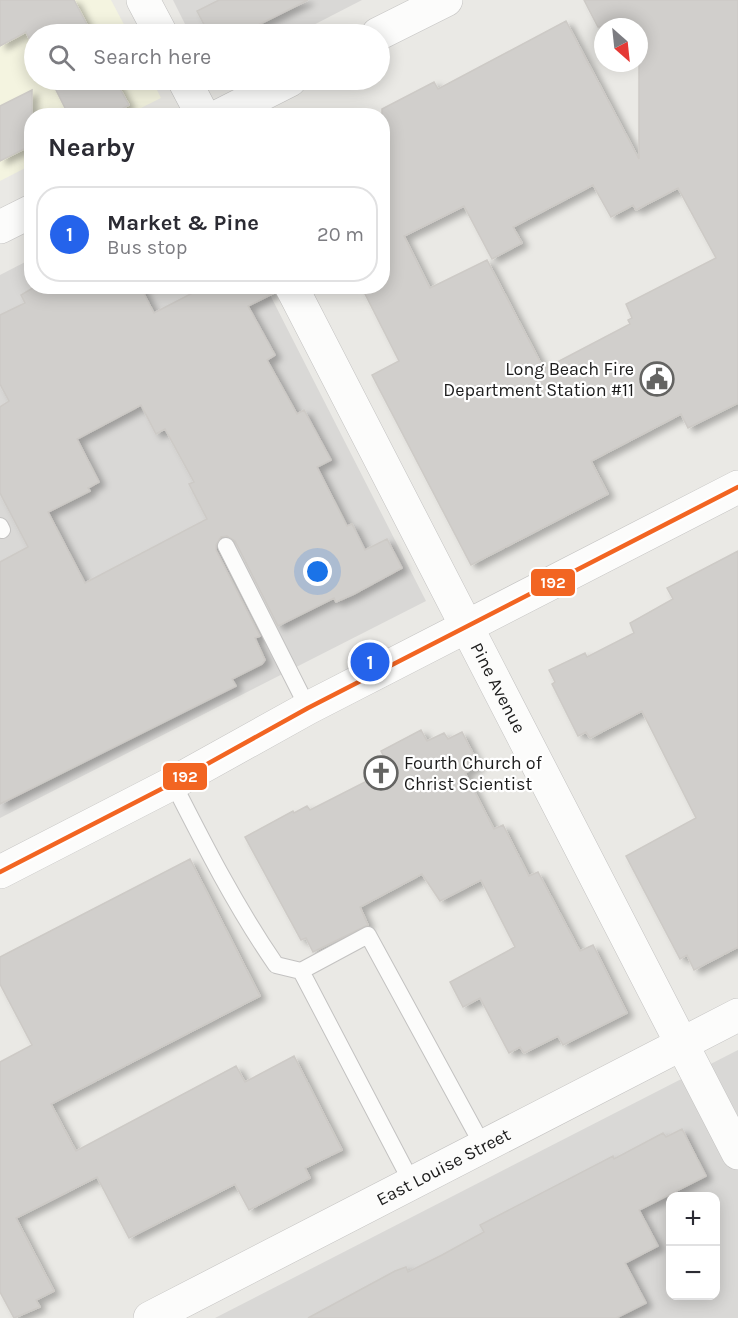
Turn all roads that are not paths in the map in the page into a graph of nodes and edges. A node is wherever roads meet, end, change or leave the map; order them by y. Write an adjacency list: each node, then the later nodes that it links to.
1 (143, 0): 3 (street)
2 (446, 0): 4 (street)
3 (156, 24)
4 (390, 28)
5 (189, 90): 7 (street)
6 (270, 90): 8 (street)
7 (199, 108)
8 (235, 108)
9 (24, 215): 10 (street)
10 (0, 227)
11 (295, 294): 14 (street, Pine Avenue)
12 (738, 487): 14 (street)
13 (226, 546): 15 (lane)
14 (466, 627): 15 (street); 20 (street, Pine Avenue)
15 (308, 708): 16 (street)
16 (173, 783): 17 (street); 18 (lane)
17 (0, 872)
18 (301, 971): 21 (lane); 23 (lane)
19 (738, 1015): 20 (street, East Louise Street)
20 (682, 1044): 21 (street, East Louise Street); 22 (street, Pine Avenue)
21 (483, 1146): 23 (street, East Louise Street)
22 (738, 1153)
23 (412, 1183): 24 (street, East Louise Street)
24 (150, 1318)

